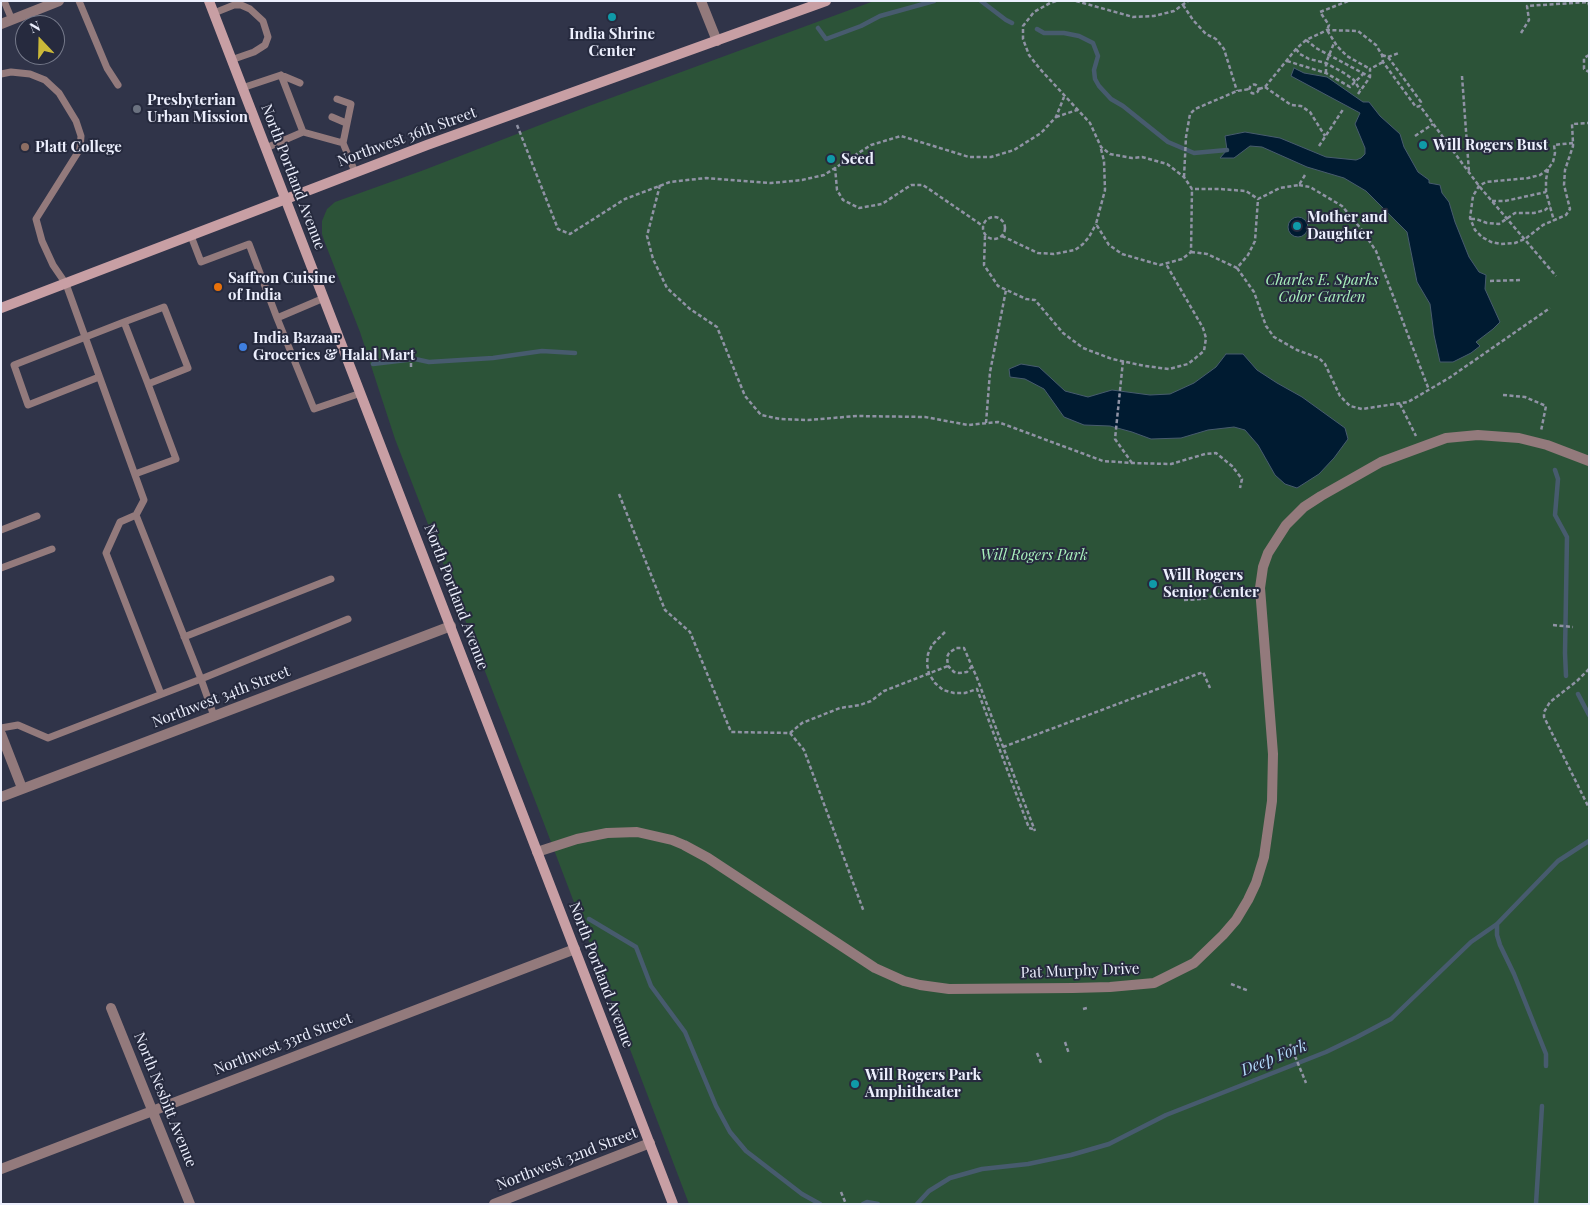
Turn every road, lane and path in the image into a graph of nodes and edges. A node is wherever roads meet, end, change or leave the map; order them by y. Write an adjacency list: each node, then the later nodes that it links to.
1 (4, 1): 14 (lane)
2 (60, 1): 14 (street)
3 (79, 1): 41 (lane)
4 (209, 1): 13 (main road, North Portland Avenue)
5 (701, 1): 19 (street)
6 (826, 1): 19 (main road, Northwest 36th Street)
7 (1056, 1): 47 (path)
8 (1076, 1): 12 (path)
9 (1188, 1): 12 (path)
10 (1348, 1): 16 (path)
11 (1589, 2): 17 (path)
12 (1183, 5): 46 (path)
13 (214, 13): 27 (main road, North Portland Avenue); 27 (lane)
14 (12, 20): 15 (street)
15 (1, 24)
16 (1327, 30): 18 (path); 20 (path); 24 (path)
17 (1521, 33)
18 (1306, 40): 21 (path); 23 (path)
19 (717, 41): 54 (main road, Northwest 36th Street)
20 (1335, 43): 23 (path); 31 (path)
21 (1296, 49): 28 (path); 30 (path)
22 (1399, 53): 26 (path)
23 (1330, 55): 30 (path); 34 (path)
24 (1382, 55): 26 (path); 29 (path)
25 (1589, 55): 32 (path)
26 (1388, 57): 51 (path)
27 (231, 60): 43 (main road, North Portland Avenue)
28 (1286, 61): 33 (path); 42 (path)
29 (1383, 62): 31 (path); 51 (path)
30 (1326, 63): 33 (path); 39 (path)
31 (1370, 70): 38 (path)
32 (1589, 72)
33 (1326, 73): 39 (path)
34 (1364, 73): 38 (path); 39 (path)
35 (1, 74): 98 (lane)
36 (281, 75): 40 (lane); 43 (lane); 48 (lane)
37 (1462, 76): 71 (path)
38 (1370, 77): 39 (path)
39 (1355, 82)
40 (300, 83)
41 (118, 85)
42 (1265, 87): 45 (path); 61 (path)
43 (242, 88): 67 (main road, North Portland Avenue)
44 (1250, 89): 45 (path); 45 (path); 46 (path)
45 (1259, 89)
46 (1237, 91): 73 (path)
47 (1064, 97): 53 (path); 56 (path)
48 (290, 99): 50 (lane); 60 (lane)
49 (337, 99): 57 (lane)
50 (299, 102)
51 (1420, 106): 59 (path)
52 (1344, 108): 61 (path)
53 (1077, 110): 56 (path); 66 (path)
54 (513, 115): 70 (main road, Northwest 36th Street); 75 (path)
55 (332, 117): 57 (lane)
56 (1056, 118): 68 (path)
57 (346, 123): 63 (lane)
58 (1589, 123): 64 (path)
59 (1433, 124): 62 (path); 71 (path)
60 (303, 132): 63 (lane); 67 (lane)
61 (1324, 136): 65 (path)
62 (1415, 136)
63 (343, 143): 70 (lane)
64 (1573, 143): 69 (path); 85 (path)
65 (1319, 146)
66 (1101, 147): 73 (path); 86 (path)
67 (266, 148): 79 (main road, North Portland Avenue)
68 (835, 167): 75 (path); 87 (path)
69 (1548, 169): 76 (path); 78 (path)
70 (355, 172): 79 (main road, Northwest 36th Street)
71 (1470, 174): 76 (path)
72 (1305, 175): 74 (path)
73 (1184, 177): 77 (path)
74 (1299, 184): 80 (path); 111 (path)
75 (660, 185): 115 (path)
76 (1479, 186): 81 (path); 83 (path)
77 (1192, 189): 80 (path); 92 (path)
78 (1546, 192): 81 (path); 82 (path)
79 (286, 199): 88 (main road, Northwest 36th Street); 100 (main road, North Portland Avenue)
80 (1258, 199): 94 (path)
81 (1492, 201): 84 (path)
82 (1550, 206): 84 (path); 85 (path)
83 (1471, 219): 84 (path); 91 (path)
84 (1507, 219): 91 (path)
85 (1554, 221): 91 (path)
86 (1096, 224): 90 (path); 93 (path)
87 (983, 226): 89 (path); 90 (path)
88 (191, 236): 98 (main road, Northwest 36th Street); 103 (lane)
89 (986, 236): 90 (path); 99 (path)
90 (1002, 236)
91 (1525, 239): 95 (path)
92 (1192, 252): 93 (path); 94 (path)
93 (1166, 264): 107 (path)
94 (1237, 268): 114 (path)
95 (1556, 276)
96 (1520, 280): 97 (path)
97 (1490, 281)
98 (66, 284): 101 (main road, Northwest 36th Street); 105 (lane)
99 (1006, 290): 107 (path); 115 (path)
100 (324, 298): 103 (lane); 112 (main road, North Portland Avenue)
101 (1, 308)
102 (1550, 308): 111 (path)
103 (277, 318): 112 (lane)
104 (124, 322): 105 (lane); 110 (lane); 110 (lane)
105 (85, 338): 109 (lane); 109 (lane)
106 (411, 351): 108 (path)
107 (1123, 362): 119 (path)
108 (411, 367)
109 (100, 377): 120 (lane)
110 (148, 384): 120 (lane)
111 (1430, 390): 114 (path)
112 (361, 393): 133 (main road, North Portland Avenue)
113 (1503, 394): 116 (path)
114 (1400, 404): 117 (path)
115 (986, 424): 119 (path)
116 (1538, 443): 117 (street, Pat Murphy Drive); 118 (street, Pat Murphy Drive)
117 (1421, 446): 152 (street, Pat Murphy Drive)
118 (1589, 461)
119 (1132, 464): 121 (path)
120 (134, 474): 123 (lane)
121 (1240, 488)
122 (619, 494): 146 (path)
123 (136, 515): 136 (lane); 143 (lane)
124 (37, 516): 125 (lane)
125 (1, 530)
126 (52, 548): 127 (lane)
127 (1, 568)
128 (331, 579): 136 (lane)
129 (1225, 592): 130 (path)
130 (1184, 600)
131 (348, 619): 141 (lane)
132 (1553, 625): 134 (path)
133 (451, 626): 144 (street, Northwest 34th Street); 152 (main road, North Portland Avenue)
134 (1573, 627)
135 (945, 632): 140 (path)
136 (184, 637): 141 (lane)
137 (948, 666): 138 (path); 138 (path); 140 (path)
138 (972, 666): 148 (path)
139 (1589, 669): 151 (path)
140 (929, 674): 146 (path); 148 (path)
141 (200, 679): 143 (lane); 144 (lane)
142 (1210, 688): 148 (path)
143 (161, 694): 145 (lane)
144 (214, 716): 149 (street, Northwest 34th Street)
145 (1, 728)
146 (790, 733): 153 (path)
147 (1, 734): 149 (street)
148 (1003, 747)
149 (22, 788): 150 (street, Northwest 34th Street)
150 (1, 797)
151 (1589, 808)
152 (537, 852): 154 (main road, North Portland Avenue)
153 (864, 912)
154 (575, 949): 166 (street, Northwest 33rd Street); 167 (main road, North Portland Avenue)
155 (1231, 984): 156 (path)
156 (1249, 991)
157 (111, 1008): 166 (street, North Nesbitt Avenue)
158 (1087, 1008): 159 (path)
159 (1083, 1009)
160 (1064, 1042): 163 (path)
161 (1290, 1044): 165 (path)
162 (1037, 1053): 164 (path)
163 (1069, 1054)
164 (1042, 1065)
165 (1306, 1082)
166 (153, 1110): 168 (street, Northwest 33rd Street); 170 (street, North Nesbitt Avenue)
167 (650, 1143): 171 (street, Northwest 32nd Street); 172 (main road, North Portland Avenue)
168 (1, 1169)
169 (841, 1192): 173 (path)
170 (190, 1204)
171 (494, 1204)
172 (673, 1204)
173 (846, 1204)

